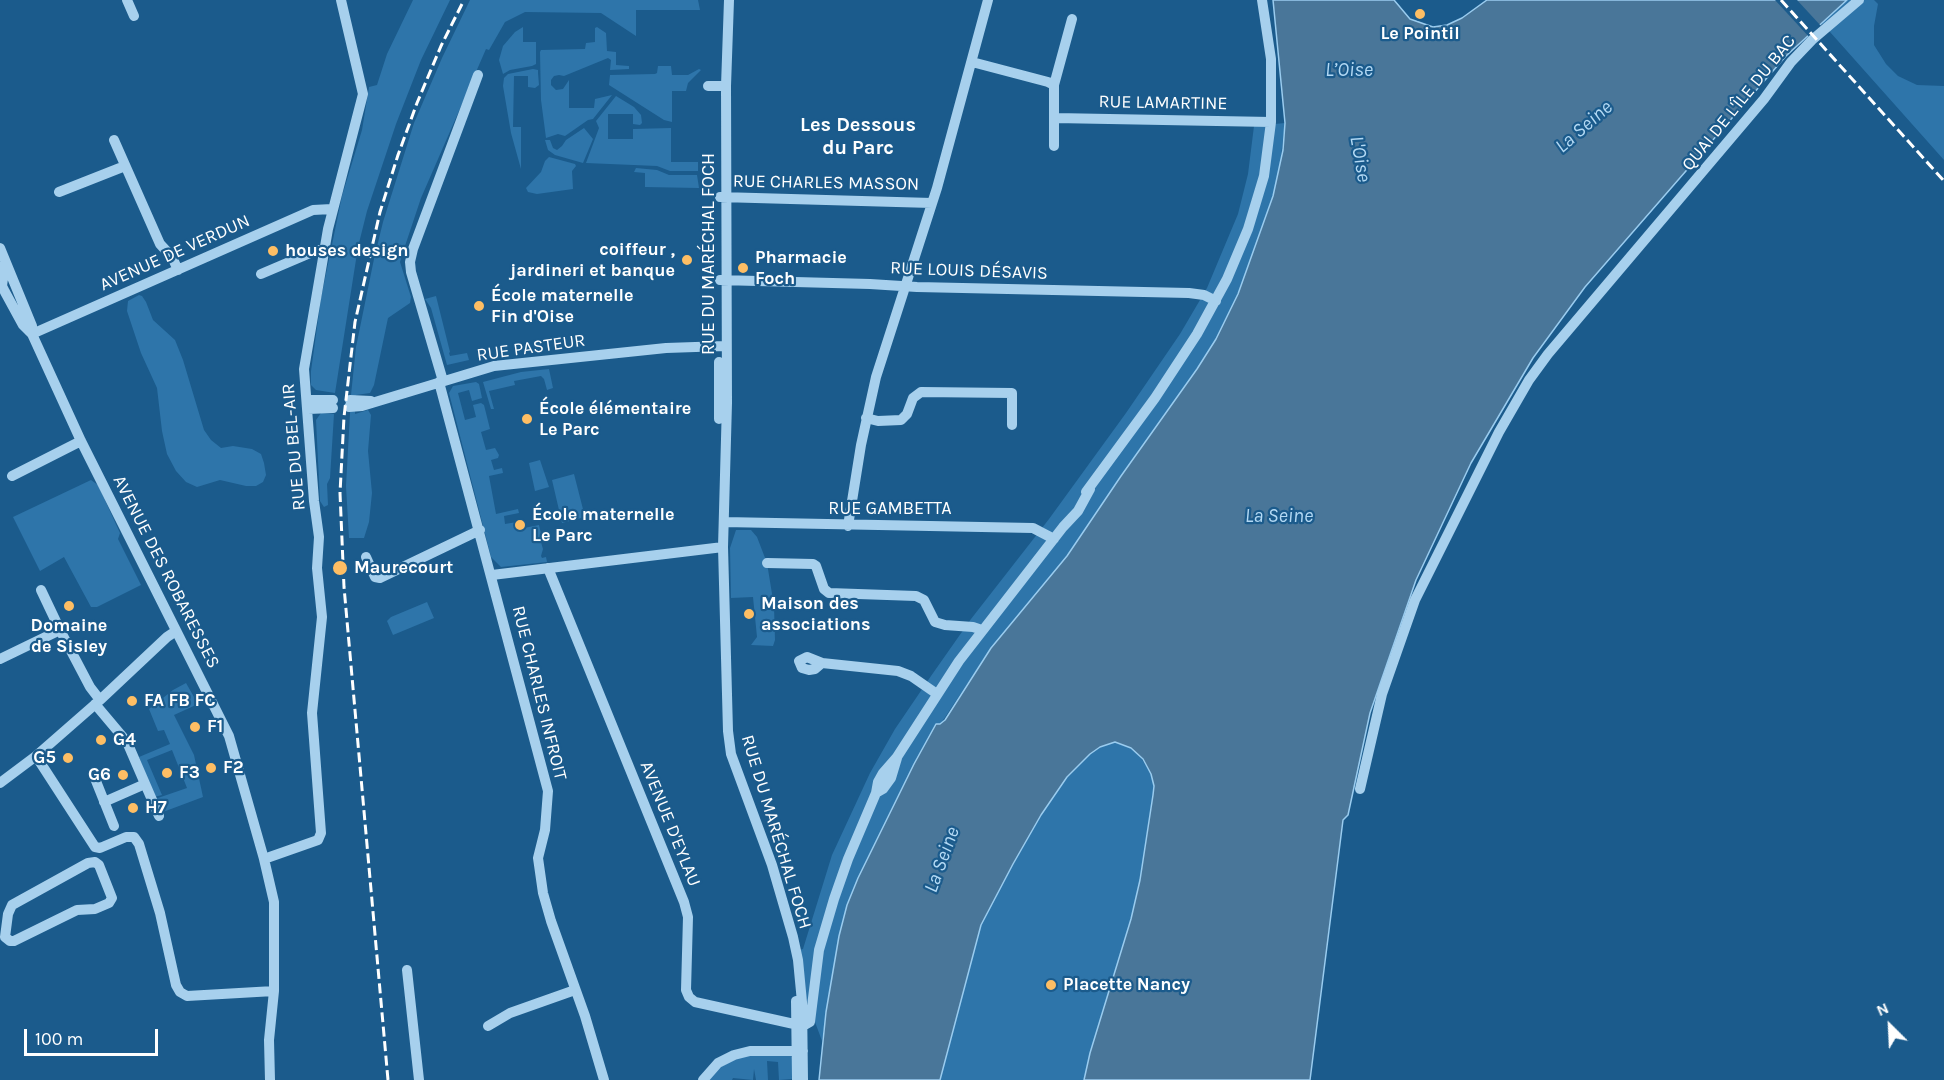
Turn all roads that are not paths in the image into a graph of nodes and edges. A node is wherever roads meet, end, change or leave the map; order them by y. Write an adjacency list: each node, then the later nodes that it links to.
1 (127, 0): 8 (street)
2 (341, 0): 23 (street, RUE DU BEL-AIR)
3 (722, 0): 14 (street, RUE DU MARÉCHAL FOCH)
4 (729, 0): 14 (street, RUE DU MARÉCHAL FOCH)
5 (988, 0): 10 (street)
6 (1262, 0): 16 (street)
7 (1860, 0): 65 (street, QUAI DE L'ÎLE DU BAC)
8 (134, 16)
9 (1072, 19): 12 (street)
10 (972, 62): 12 (street); 22 (street)
11 (478, 75): 36 (street, RUE CHARLES INFROIT)
12 (1054, 85): 15 (street)
13 (708, 86): 14 (street)
14 (723, 86): 21 (street, RUE DU MARÉCHAL FOCH)
15 (1055, 118): 16 (street, RUE LAMARTINE); 18 (street)
16 (1270, 122): 33 (street)
17 (114, 140): 19 (street)
18 (1054, 146)
19 (125, 166): 20 (street); 27 (street)
20 (59, 192)
21 (722, 197): 22 (street, RUE CHARLES MASSON); 29 (street, RUE DU MARÉCHAL FOCH)
22 (932, 203): 31 (street)
23 (332, 209): 25 (street, RUE DU BEL-AIR); 27 (street, AVENUE DE VERDUN)
24 (0, 248): 26 (street, AVENUE DES ROBARESSES)
25 (325, 249): 28 (street); 39 (street, RUE DU BEL-AIR)
26 (5, 263): 30 (street, AVENUE DES ROBARESSES); 32 (street, AVENUE DES ROBARESSES)
27 (178, 270): 34 (street, AVENUE DE VERDUN)
28 (261, 274)
29 (722, 280): 31 (street, RUE LOUIS DÉSAVIS); 35 (street, RUE DU MARÉCHAL FOCH)
30 (15, 285): 32 (street); 34 (street, AVENUE DES ROBARESSES)
31 (906, 286): 33 (street, RUE LOUIS DÉSAVIS); 40 (street)
32 (2, 290): 34 (street, AVENUE DES ROBARESSES)
33 (1216, 301): 47 (street)
34 (32, 334): 42 (street, AVENUE DES ROBARESSES)
35 (722, 346): 36 (street, RUE PASTEUR); 44 (street, RUE DU MARÉCHAL FOCH)
36 (441, 381): 37 (street, RUE PASTEUR); 46 (street, RUE CHARLES INFROIT)
37 (349, 403)
38 (333, 404): 39 (street)
39 (308, 405): 69 (street, RUE DU BEL-AIR)
40 (866, 418): 41 (street); 45 (street)
41 (1012, 425)
42 (81, 441): 43 (street); 56 (street, AVENUE DES ROBARESSES)
43 (12, 476)
44 (724, 522): 45 (street, RUE GAMBETTA); 48 (street, RUE DU MARÉCHAL FOCH)
45 (848, 526): 47 (street, RUE GAMBETTA)
46 (480, 530): 49 (street); 52 (street, RUE CHARLES INFROIT)
47 (1054, 539): 55 (street)
48 (723, 547): 51 (street); 71 (street, RUE DU MARÉCHAL FOCH)
49 (366, 557)
50 (767, 563): 55 (street)
51 (548, 568): 52 (street); 76 (street, AVENUE D'EYLAU)
52 (492, 575): 73 (street, RUE CHARLES INFROIT)
53 (41, 590): 54 (street)
54 (60, 630): 57 (street); 60 (street)
55 (982, 630): 59 (street)
56 (176, 631): 60 (street); 69 (street, AVENUE DES ROBARESSES)
57 (0, 659)
58 (822, 663): 59 (street)
59 (937, 694): 75 (street)
60 (97, 702): 61 (street); 64 (street)
61 (36, 756): 63 (street); 74 (street)
62 (93, 776): 66 (street)
63 (0, 783)
64 (145, 784): 66 (street); 67 (street)
65 (1360, 789)
66 (104, 802): 68 (street)
67 (159, 816)
68 (114, 826)
69 (264, 859): 74 (street, AVENUE DES ROBARESSES)
70 (3, 938): 70 (street)
71 (795, 950): 75 (street, RUE DU MARÉCHAL FOCH); 76 (street, RUE DU MARÉCHAL FOCH)
72 (407, 970): 80 (street)
73 (575, 990): 77 (street); 81 (street, RUE CHARLES INFROIT)
74 (274, 991): 79 (street, AVENUE DES ROBARESSES)
75 (807, 1003): 76 (street)
76 (804, 1022): 78 (street)
77 (488, 1026)
78 (800, 1051): 82 (street); 83 (street); 84 (street)
79 (270, 1080)
80 (419, 1080)
81 (604, 1080)
82 (703, 1080)
83 (797, 1080)
84 (803, 1080)

